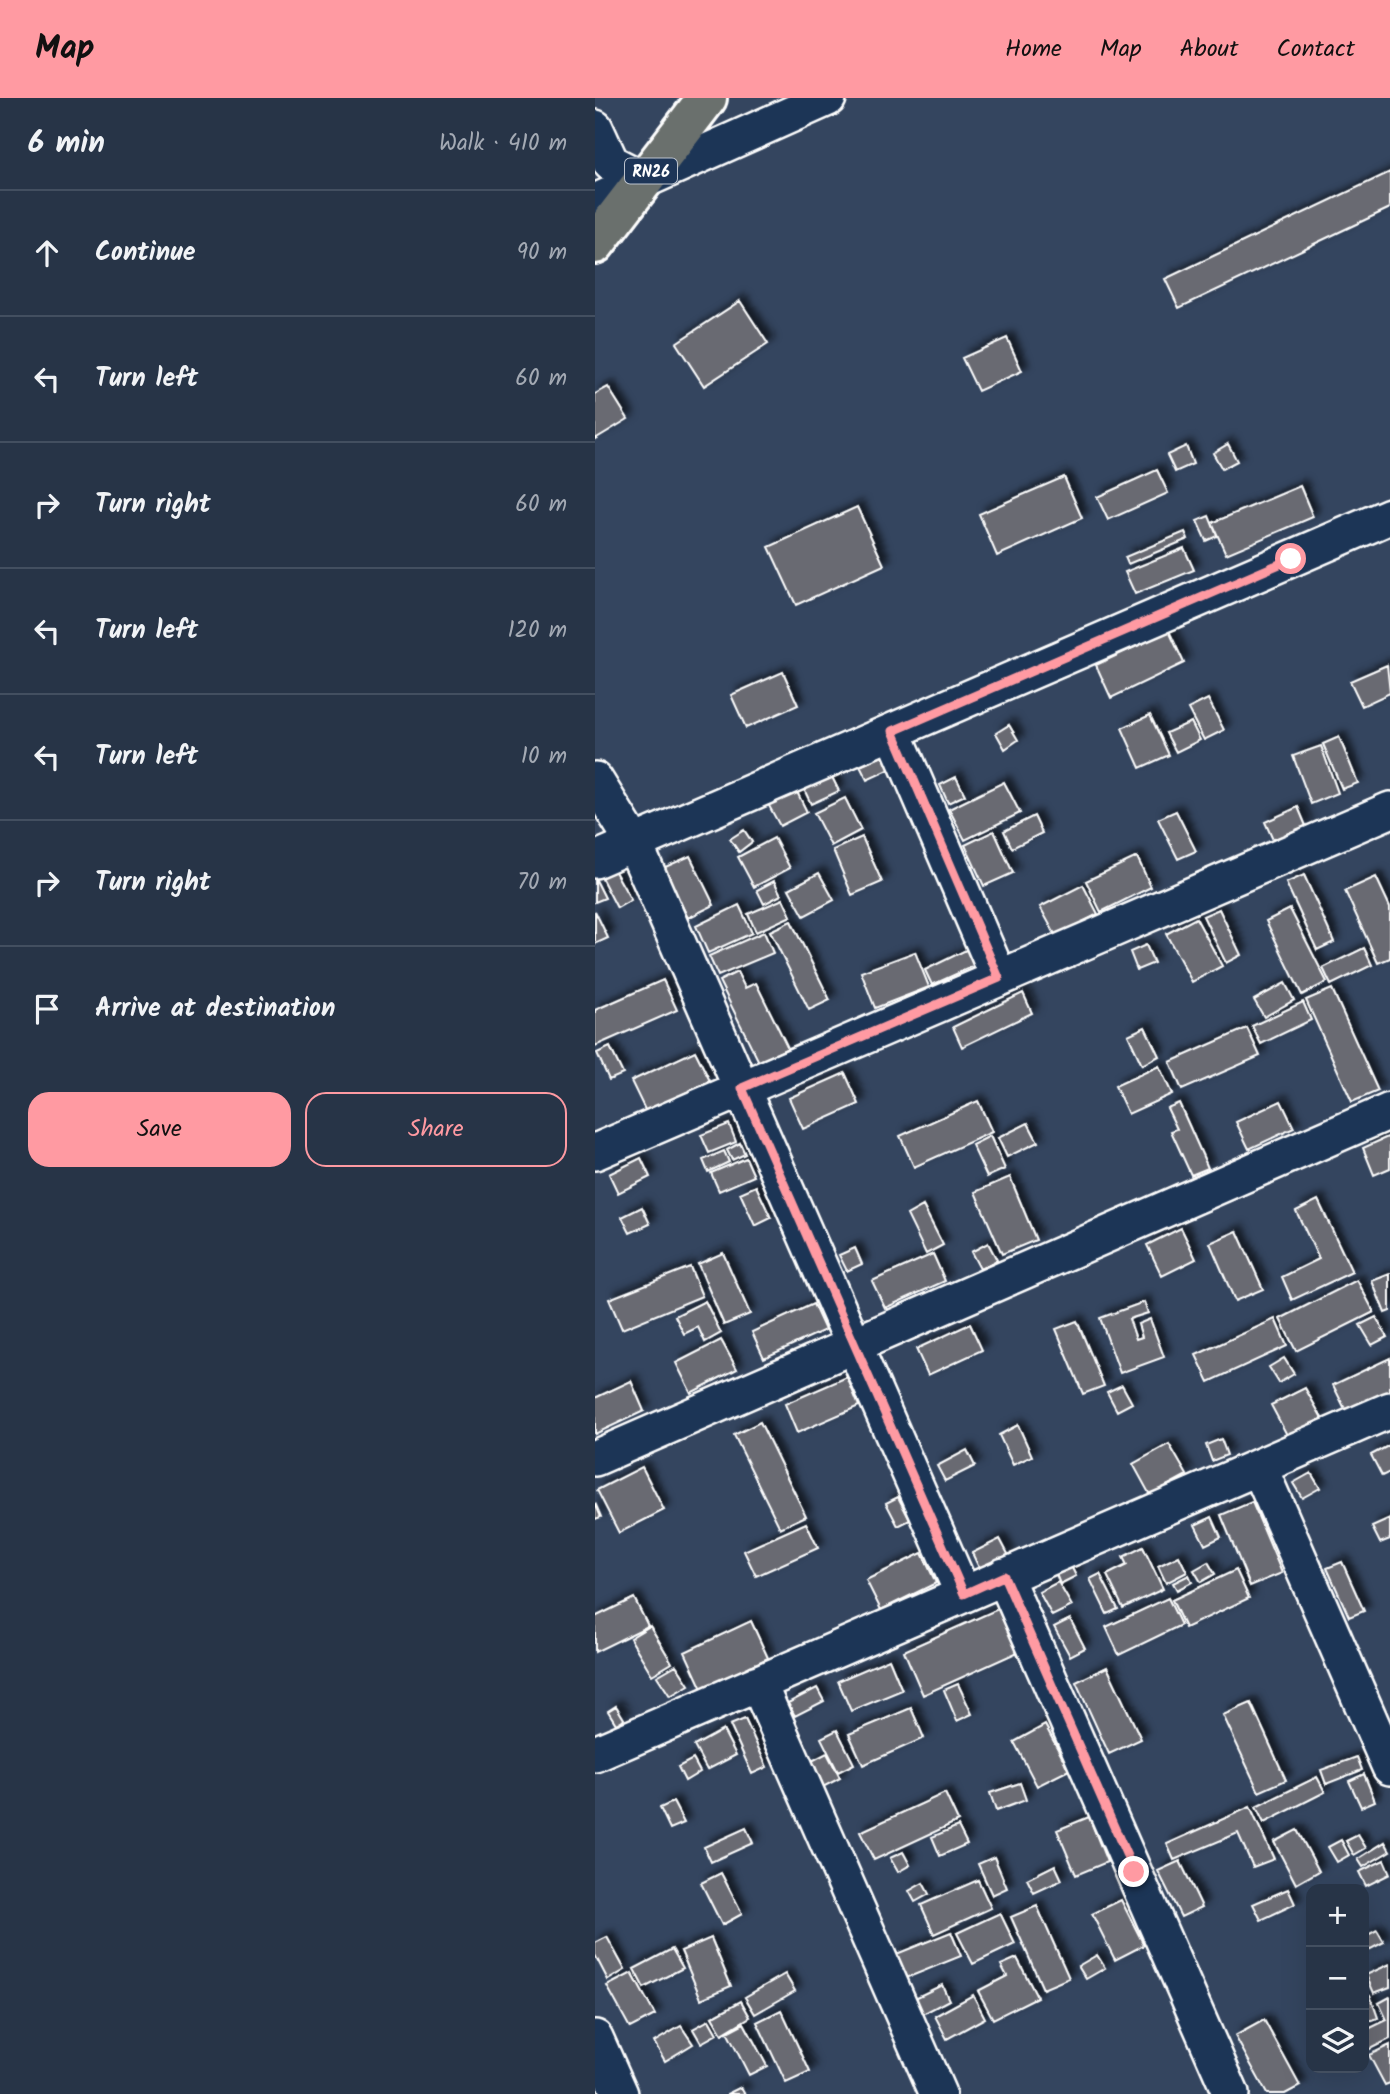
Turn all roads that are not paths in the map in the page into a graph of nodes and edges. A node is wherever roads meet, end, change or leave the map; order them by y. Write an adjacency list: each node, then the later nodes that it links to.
1 (707, 98): 4 (main road, RN26)
2 (828, 98): 4 (street)
3 (595, 128): 4 (street)
4 (644, 180): 5 (street); 6 (main road, RN26)
5 (595, 202)
6 (595, 244)
7 (1390, 516): 8 (street)
8 (893, 731): 11 (street); 13 (street)
9 (595, 780): 11 (street)
10 (1390, 810): 13 (street)
11 (634, 843): 12 (street); 14 (street)
12 (595, 860)
13 (999, 978): 14 (street)
14 (742, 1088): 16 (street); 17 (street)
15 (1390, 1111): 17 (street)
16 (595, 1152)
17 (854, 1345): 19 (street); 22 (street)
18 (1390, 1410): 20 (street)
19 (595, 1458)
20 (1258, 1467): 21 (street); 25 (street)
21 (1004, 1576): 22 (street); 29 (street)
22 (964, 1594): 23 (street)
23 (758, 1683): 24 (street); 28 (street)
24 (595, 1754)
25 (1390, 1767)
26 (595, 2038): 27 (street)
27 (620, 2094)
28 (938, 2094)
29 (1231, 2094)

